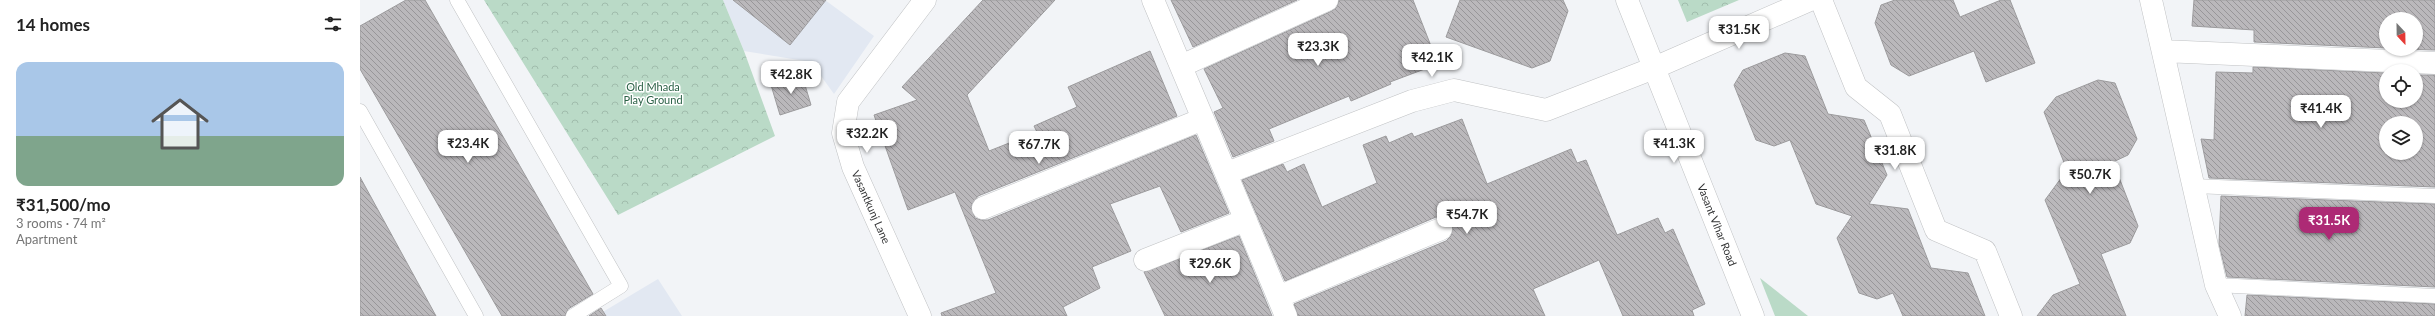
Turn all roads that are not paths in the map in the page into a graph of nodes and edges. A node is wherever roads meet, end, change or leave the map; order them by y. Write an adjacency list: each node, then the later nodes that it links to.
1 (457, 0): 26 (lane)
2 (925, 0): 27 (street, Vasantkunj Lane)
3 (1152, 0): 11 (street)
4 (1328, 0): 11 (street)
5 (1627, 0): 12 (street, Vasant Vihar Road)
6 (1810, 0): 12 (street)
7 (1821, 0): 29 (street)
8 (2151, 0): 9 (street)
9 (2162, 50): 10 (street); 16 (street)
10 (2435, 63)
11 (1180, 66): 14 (street)
12 (1654, 68): 15 (street); 28 (street, Vasant Vihar Road)
13 (360, 111): 25 (lane)
14 (1203, 119): 15 (street); 18 (street)
15 (1227, 173): 19 (street)
16 (2194, 186): 17 (lane); 22 (street)
17 (2435, 196)
18 (983, 208)
19 (1246, 220): 21 (street); 24 (street)
20 (1441, 229): 24 (street)
21 (1145, 260)
22 (2216, 285): 23 (lane); 30 (street)
23 (2435, 296)
24 (1282, 306)
25 (476, 316)
26 (573, 316)
27 (920, 316)
28 (1753, 316)
29 (2011, 316)
30 (2230, 316)

